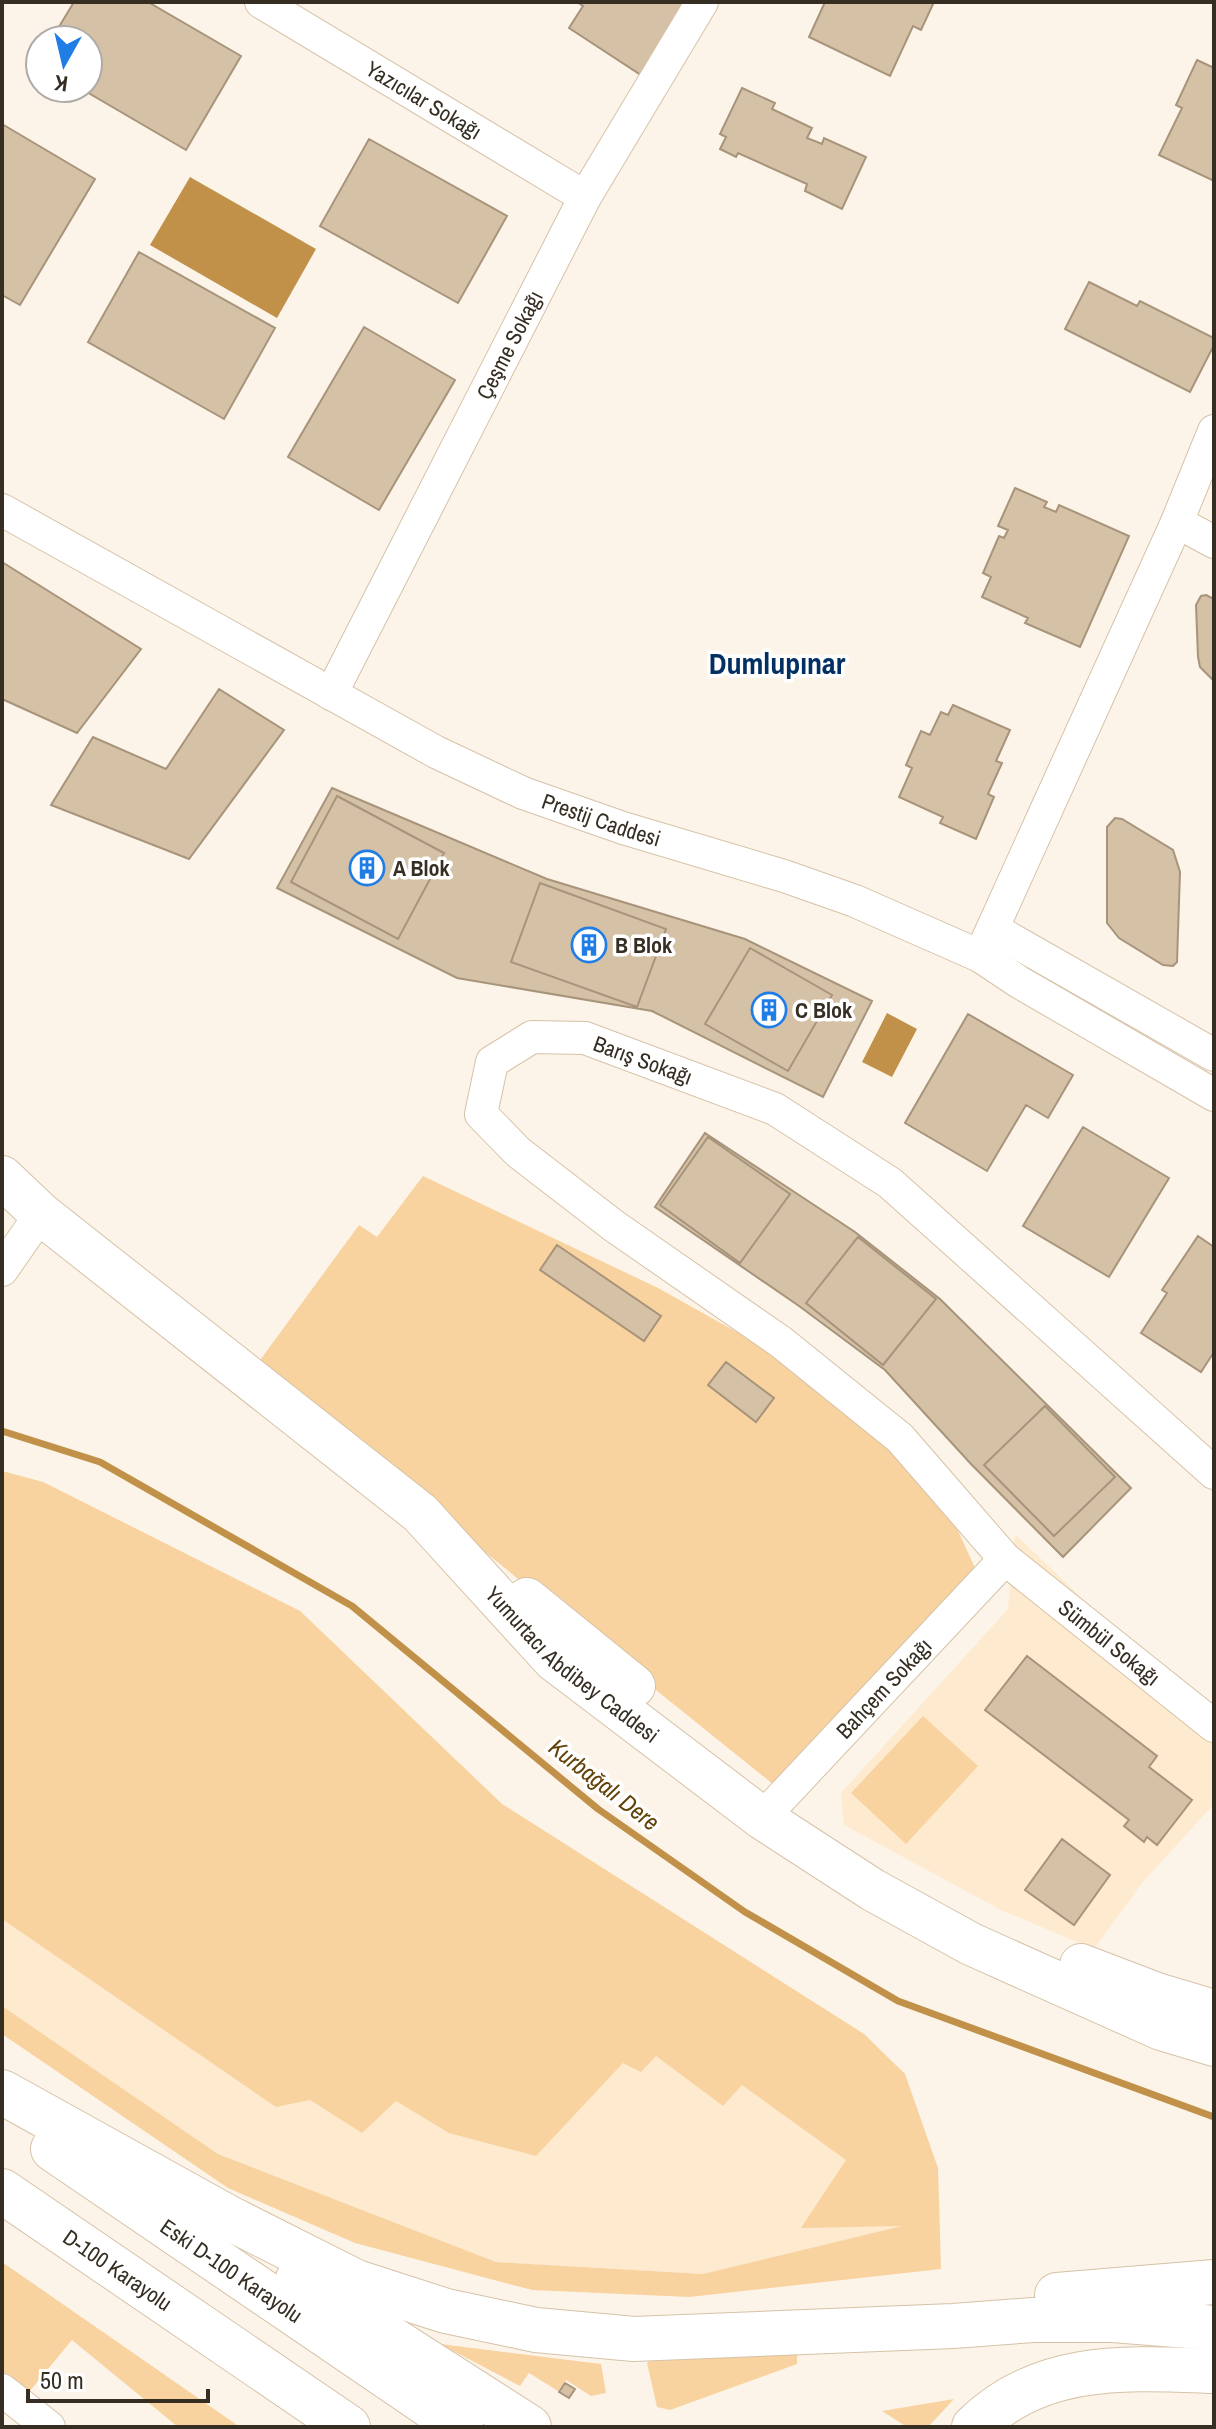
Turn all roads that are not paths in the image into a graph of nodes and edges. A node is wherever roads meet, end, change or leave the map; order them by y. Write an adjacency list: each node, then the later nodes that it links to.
1 (261, 2): 3 (street, Yazıcılar Sokağı)
2 (702, 2): 3 (street, Çeşme Sokağı)
3 (585, 197): 8 (street, Çeşme Sokağı)
4 (1214, 431): 6 (street)
5 (2, 510): 8 (street, Prestij Caddesi)
6 (1177, 522): 7 (street); 9 (street)
7 (1214, 542)
8 (331, 694): 9 (street, Prestij Caddesi)
9 (986, 942): 10 (street, Prestij Caddesi); 11 (street, Prestij Caddesi)
10 (1214, 1055)
11 (1214, 1095)
12 (2, 1177): 13 (main road, Yumurtacı Abdibey Caddesi)
13 (41, 1214): 14 (street); 18 (main road, Yumurtacı Abdibey Caddesi)
14 (2, 1270)
15 (1214, 1473): 16 (street, Barış Sokağı)
16 (1005, 1559): 17 (street, Sümbül Sokağı); 18 (street, Bahçem Sokağı)
17 (1214, 1726)
18 (770, 1810): 19 (main road); 20 (main road, Yumurtacı Abdibey Caddesi)
19 (1214, 2011)
20 (1214, 2045)
21 (8, 2102): 25 (highway); 33 (highway, Eski D-100 Karayolu); 34 (highway)
22 (2, 2191): 26 (highway, D-100 Karayolu)
23 (1201, 2279): 25 (highway)
24 (1214, 2328): 25 (highway)
25 (733, 2333)
26 (233, 2349): 31 (highway); 32 (highway)
27 (1214, 2371): 29 (highway)
28 (2, 2390): 30 (street)
29 (981, 2420)
30 (49, 2427)
31 (312, 2427)
32 (348, 2427)
33 (461, 2427)
34 (529, 2427)

